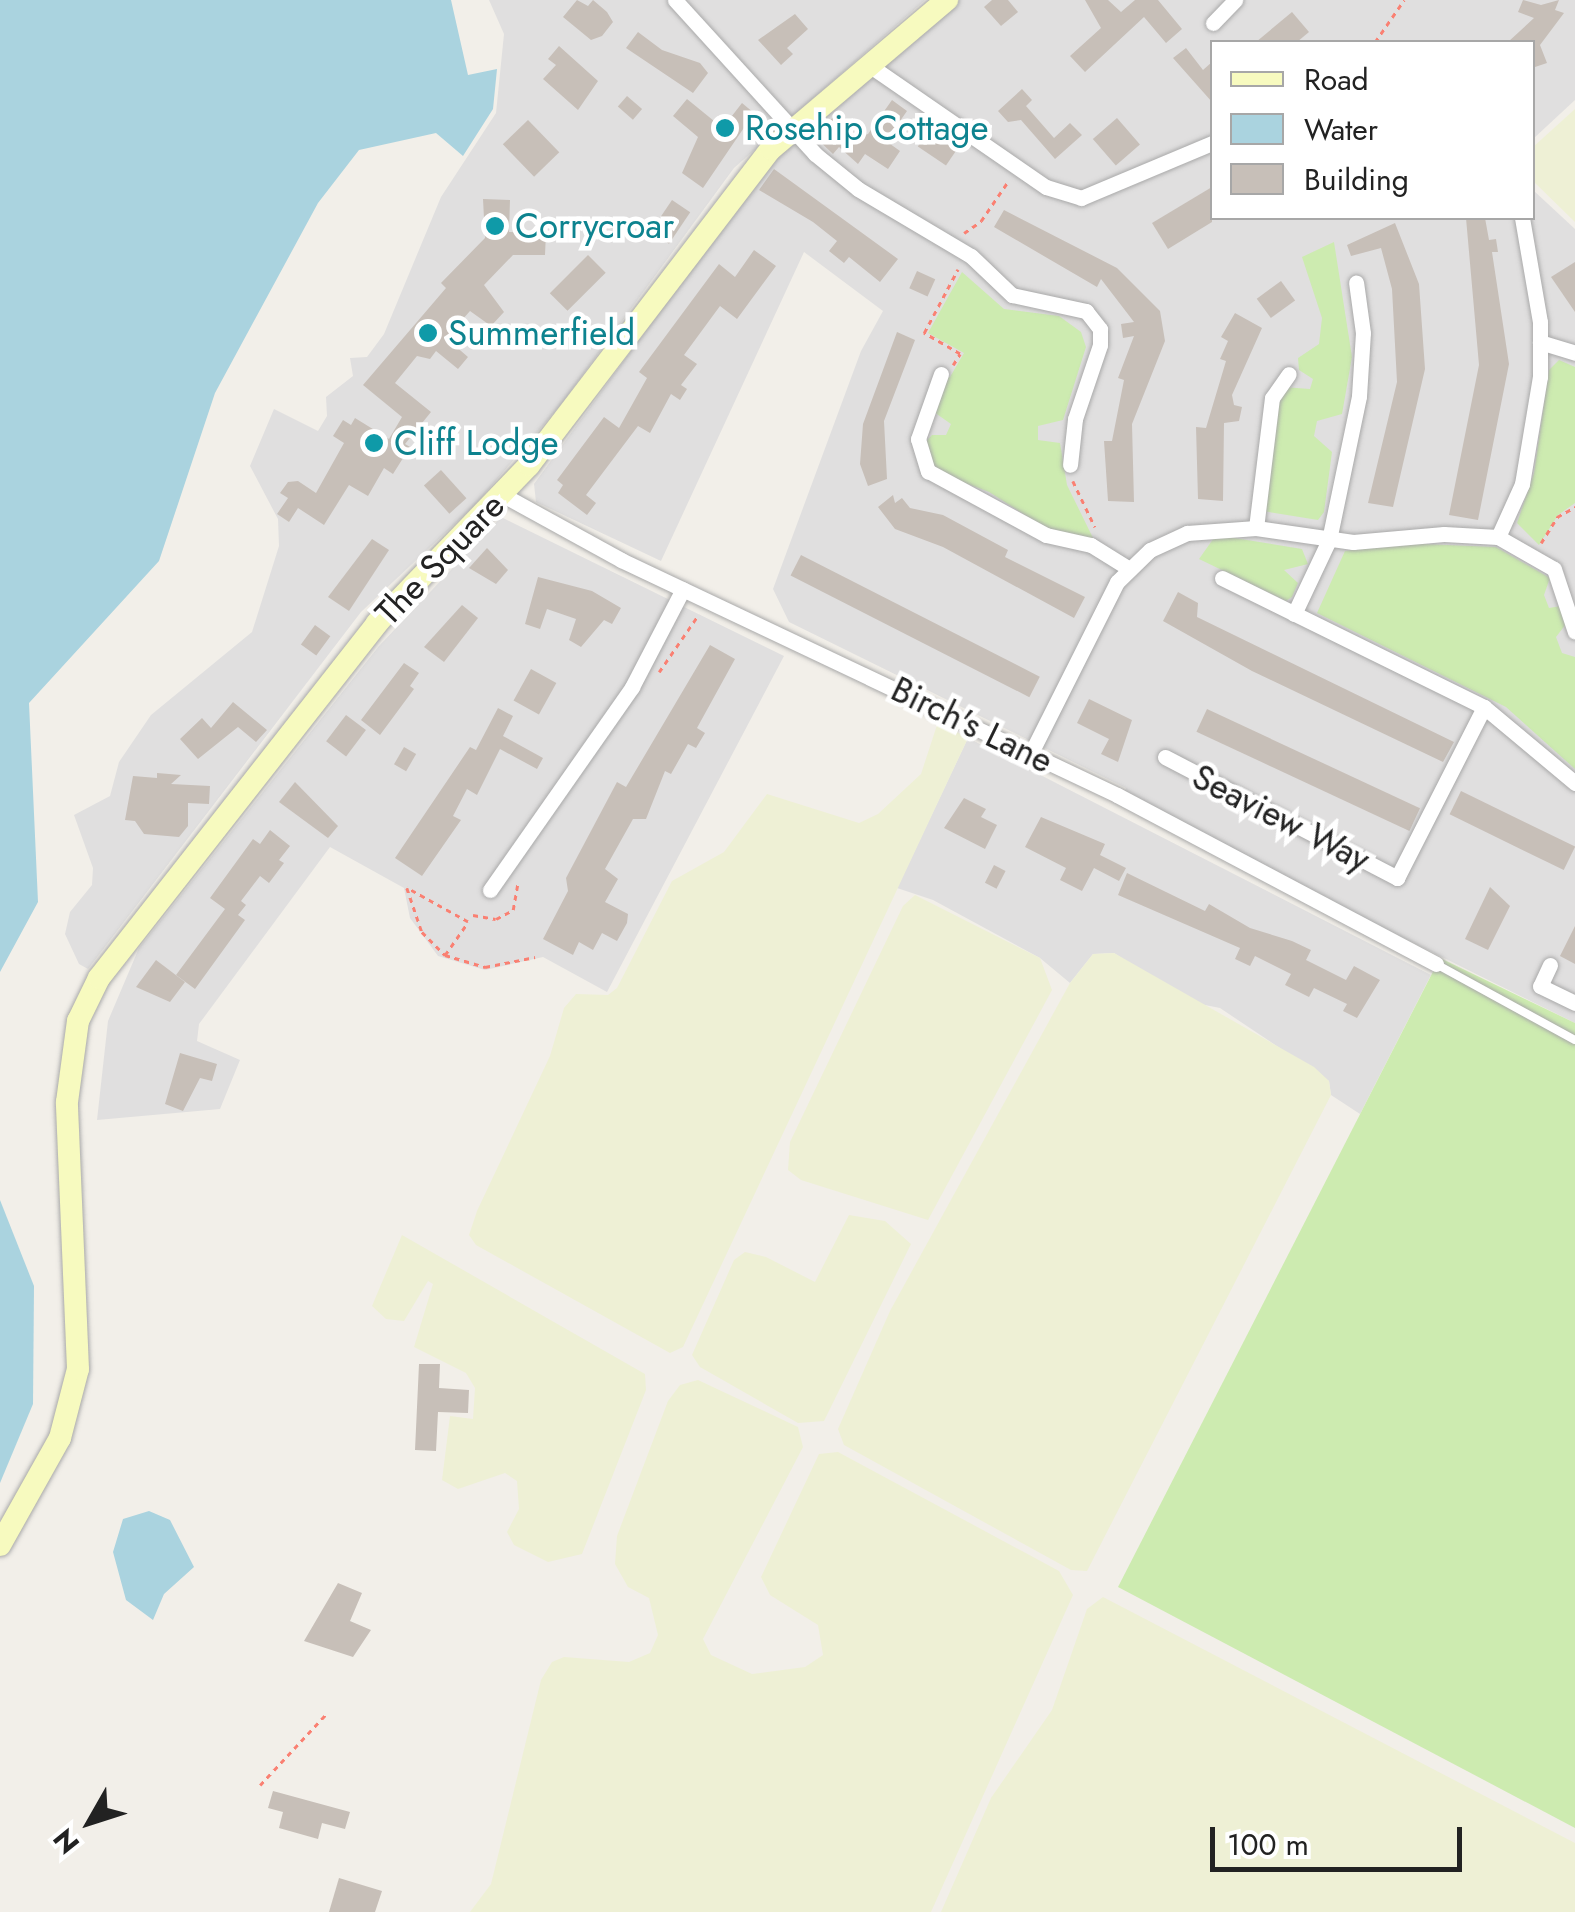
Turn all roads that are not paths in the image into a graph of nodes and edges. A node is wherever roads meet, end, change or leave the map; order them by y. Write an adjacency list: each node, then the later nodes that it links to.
1 (675, 0): 6 (street)
2 (946, 0): 5 (main road, The Square)
3 (1235, 0): 4 (street)
4 (1213, 23)
5 (869, 65): 6 (main road, The Square); 7 (street)
6 (794, 128): 14 (street); 15 (main road, The Square)
7 (1210, 143)
8 (1522, 220): 10 (street)
9 (1356, 282): 18 (street)
10 (1540, 342): 11 (street); 17 (street)
11 (1575, 354)
12 (940, 374): 19 (street)
13 (1289, 374): 16 (street)
14 (1070, 464)
15 (503, 495): 21 (street, Birch's Lane); 33 (main road, The Square)
16 (1256, 528): 18 (street); 19 (street)
17 (1498, 537): 18 (street); 23 (street)
18 (1328, 540): 22 (street)
19 (1128, 568): 25 (street)
20 (1222, 578): 22 (street)
21 (683, 589): 25 (street, Birch's Lane); 28 (street)
22 (1294, 614): 24 (street)
23 (1575, 632)
24 (1484, 706): 26 (street, Seaview Way); 27 (street)
25 (1030, 755): 29 (street, Birch's Lane)
26 (1166, 758)
27 (1575, 783)
28 (490, 890)
29 (1436, 964): 32 (lane)
30 (1550, 965): 31 (street)
31 (1575, 1004)
32 (1575, 1040)
33 (0, 1545)

